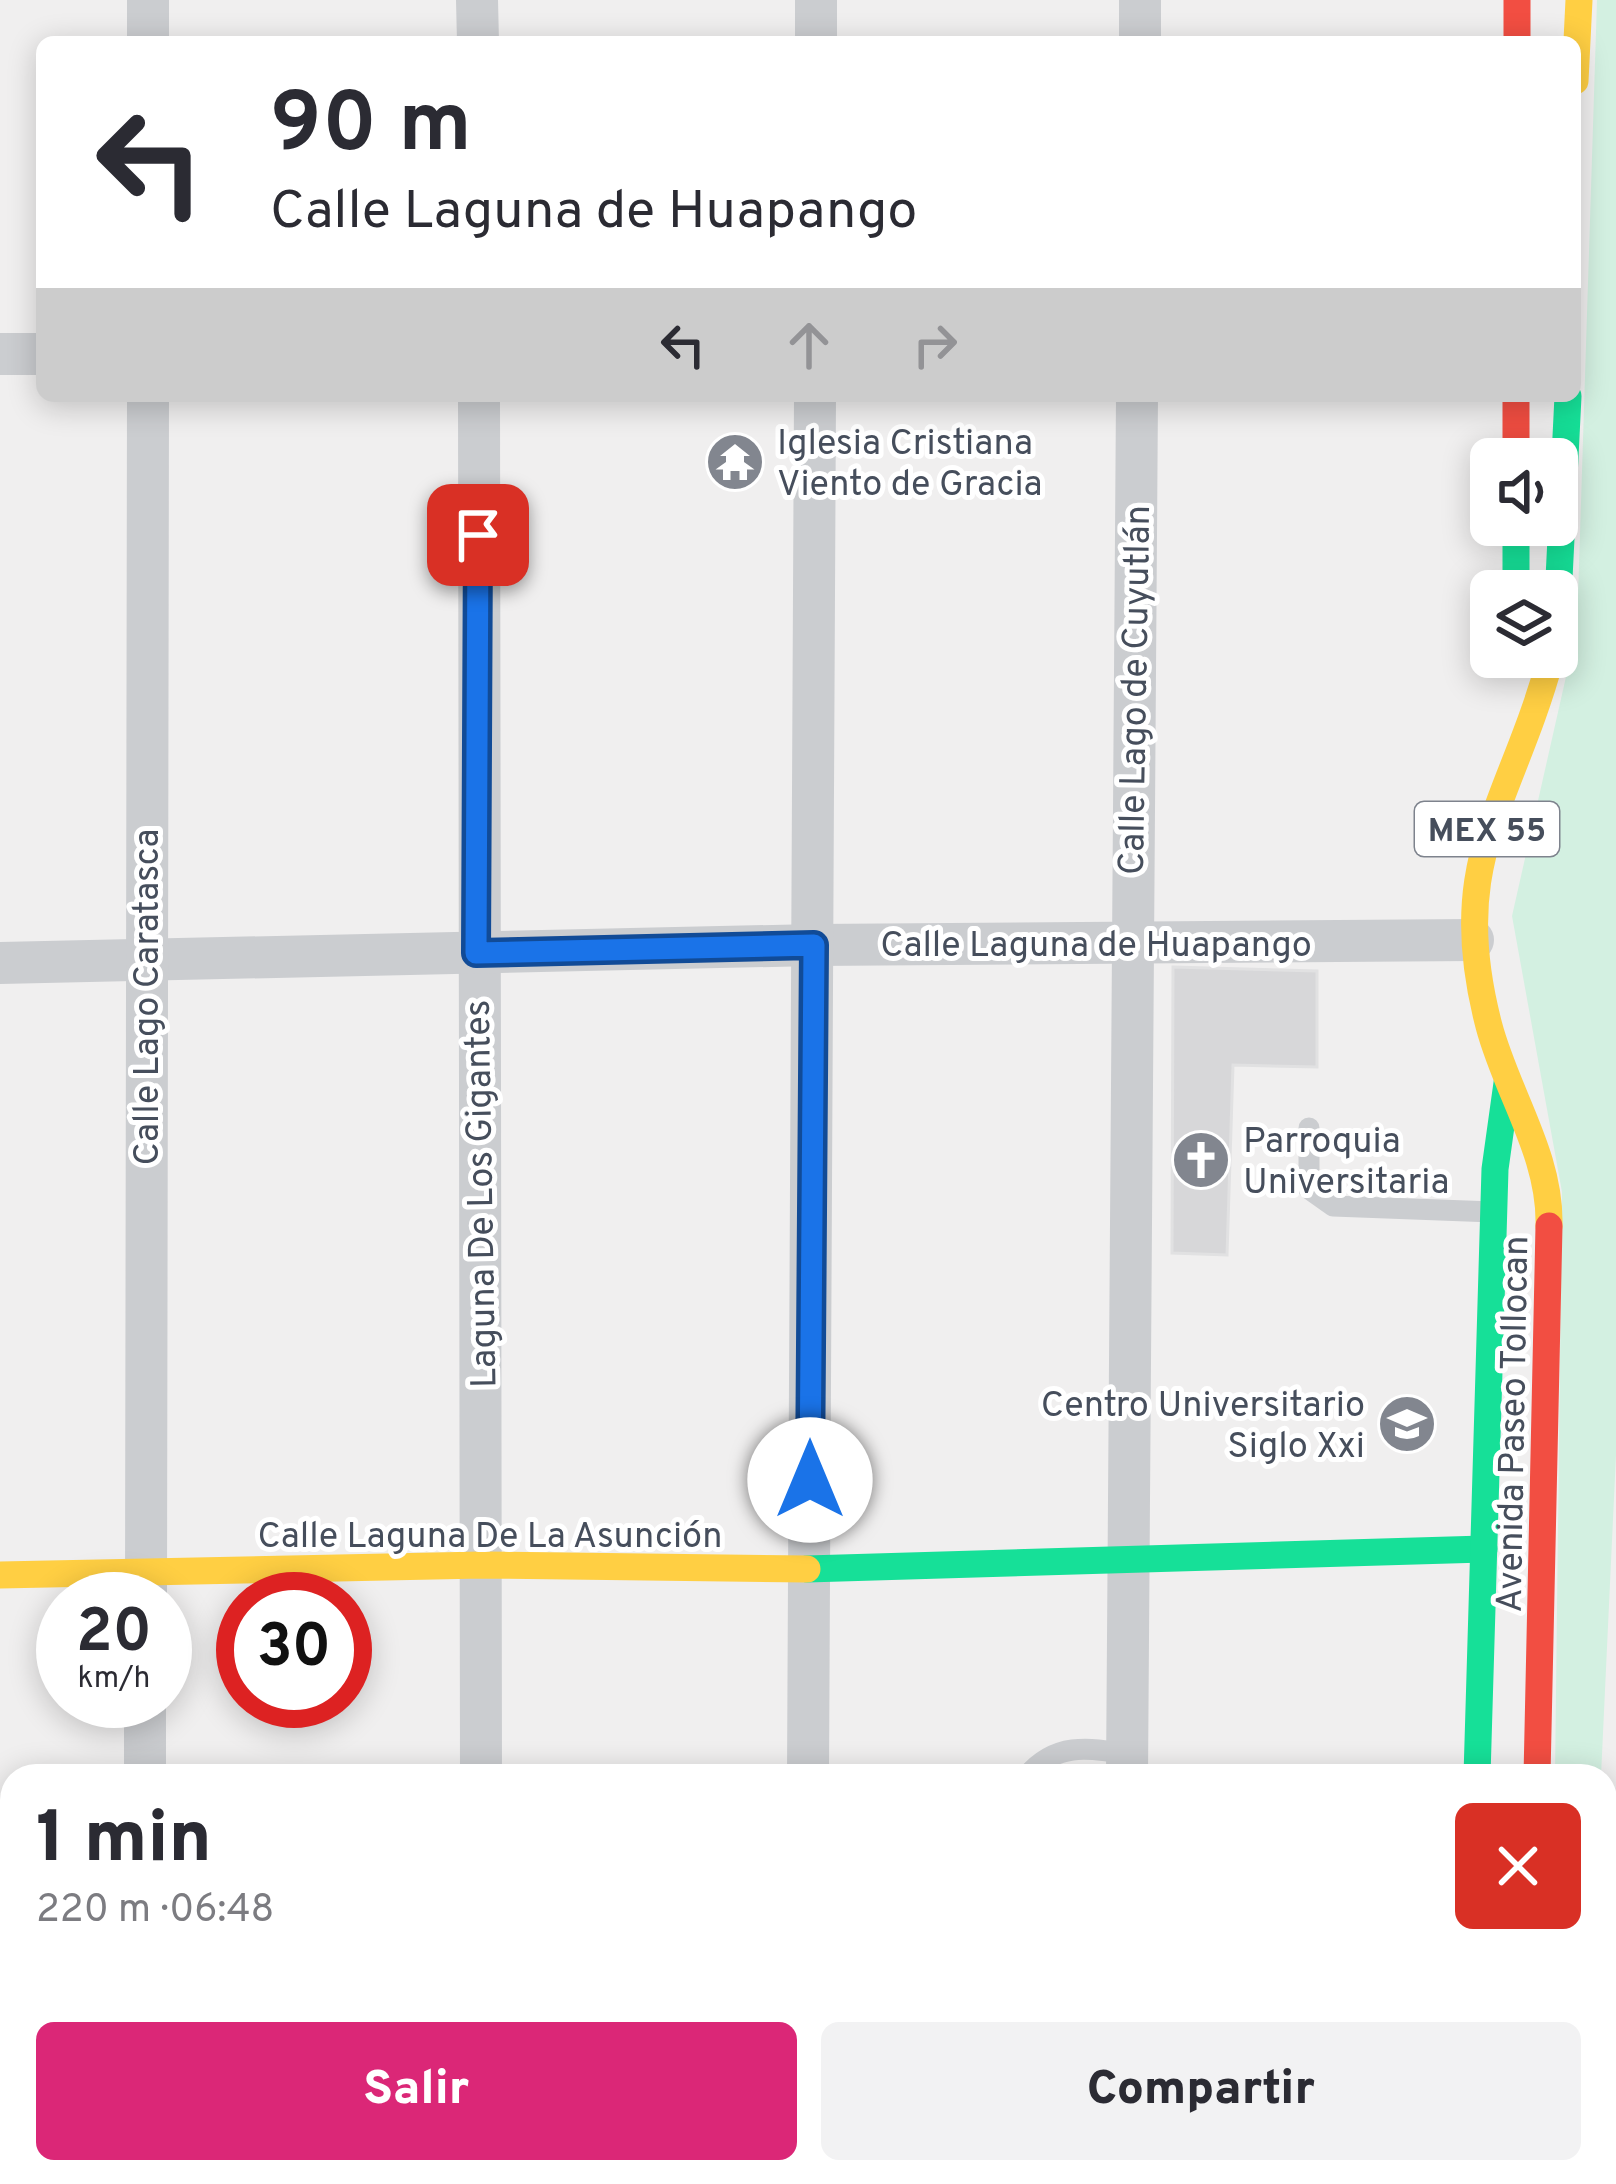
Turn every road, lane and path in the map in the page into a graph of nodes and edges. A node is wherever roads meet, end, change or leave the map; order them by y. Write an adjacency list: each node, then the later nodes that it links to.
1 (148, 0): 7 (street)
2 (478, 0): 8 (street)
3 (816, 0): 9 (street)
4 (1141, 0): 10 (street)
5 (1517, 0): 11 (main road)
6 (1579, 0): 12 (main road)
7 (148, 36)
8 (478, 36)
9 (816, 36)
10 (1140, 36)
11 (1517, 36)
12 (1577, 36)
13 (0, 354): 14 (street)
14 (36, 354)
15 (148, 402): 31 (street, Calle Lago Caratasca)
16 (478, 402): 29 (street, Laguna De Los Gigantes)
17 (815, 402): 28 (street)
18 (1137, 402): 27 (street, Calle Lago de Cuyutlán)
19 (1516, 402): 21 (main road)
20 (1568, 402): 22 (main road)
21 (1516, 438)
22 (1559, 570)
23 (1522, 678): 25 (main road)
24 (1545, 678): 25 (main road, Avenida Paseo Tollocan / MEX 55)
25 (1531, 725): 26 (main road, Avenida Paseo Tollocan / MEX 55)
26 (1473, 940): 27 (street, Calle Laguna de Huapango); 32 (main road, Avenida Paseo Tollocan / MEX 55)
27 (1131, 943): 28 (street, Calle Laguna de Huapango); 36 (street, Calle Lago de Cuyutlán)
28 (814, 945): 29 (street, Calle Laguna de Huapango); 38 (street)
29 (476, 953): 31 (street, Calle Laguna de Huapango); 37 (street, Laguna De Los Gigantes)
30 (0, 963): 31 (street, Calle Laguna de Huapango)
31 (144, 963): 39 (street, Calle Lago Caratasca)
32 (1507, 1083): 34 (main road, Avenida Paseo Tollocan / MEX 55); 51 (main road, Avenida Paseo Tollocan)
33 (1309, 1128): 34 (lane)
34 (1493, 1212): 35 (main road, Avenida Paseo Tollocan / MEX 55)
35 (1484, 1549): 36 (main road, Calle Laguna De La Asunción); 50 (main road, Avenida Paseo Tollocan / MEX 55)
36 (1126, 1563): 38 (main road, Calle Laguna De La Asunción); 49 (street, Calle Lago de Cuyutlán)
37 (482, 1565): 38 (main road, Calle Laguna De La Asunción); 42 (main road, Calle Laguna De La Asunción); 45 (street, Laguna De Los Gigantes)
38 (809, 1569): 46 (street)
39 (146, 1572)
40 (0, 1575): 41 (main road, Calle Laguna De La Asunción)
41 (36, 1578)
42 (192, 1583)
43 (146, 1728): 44 (street)
44 (145, 1764)
45 (481, 1764)
46 (808, 1764)
47 (1037, 1764): 48 (lane)
48 (1123, 1764)
49 (1127, 1764)
50 (1477, 1764)
51 (1537, 1764)

